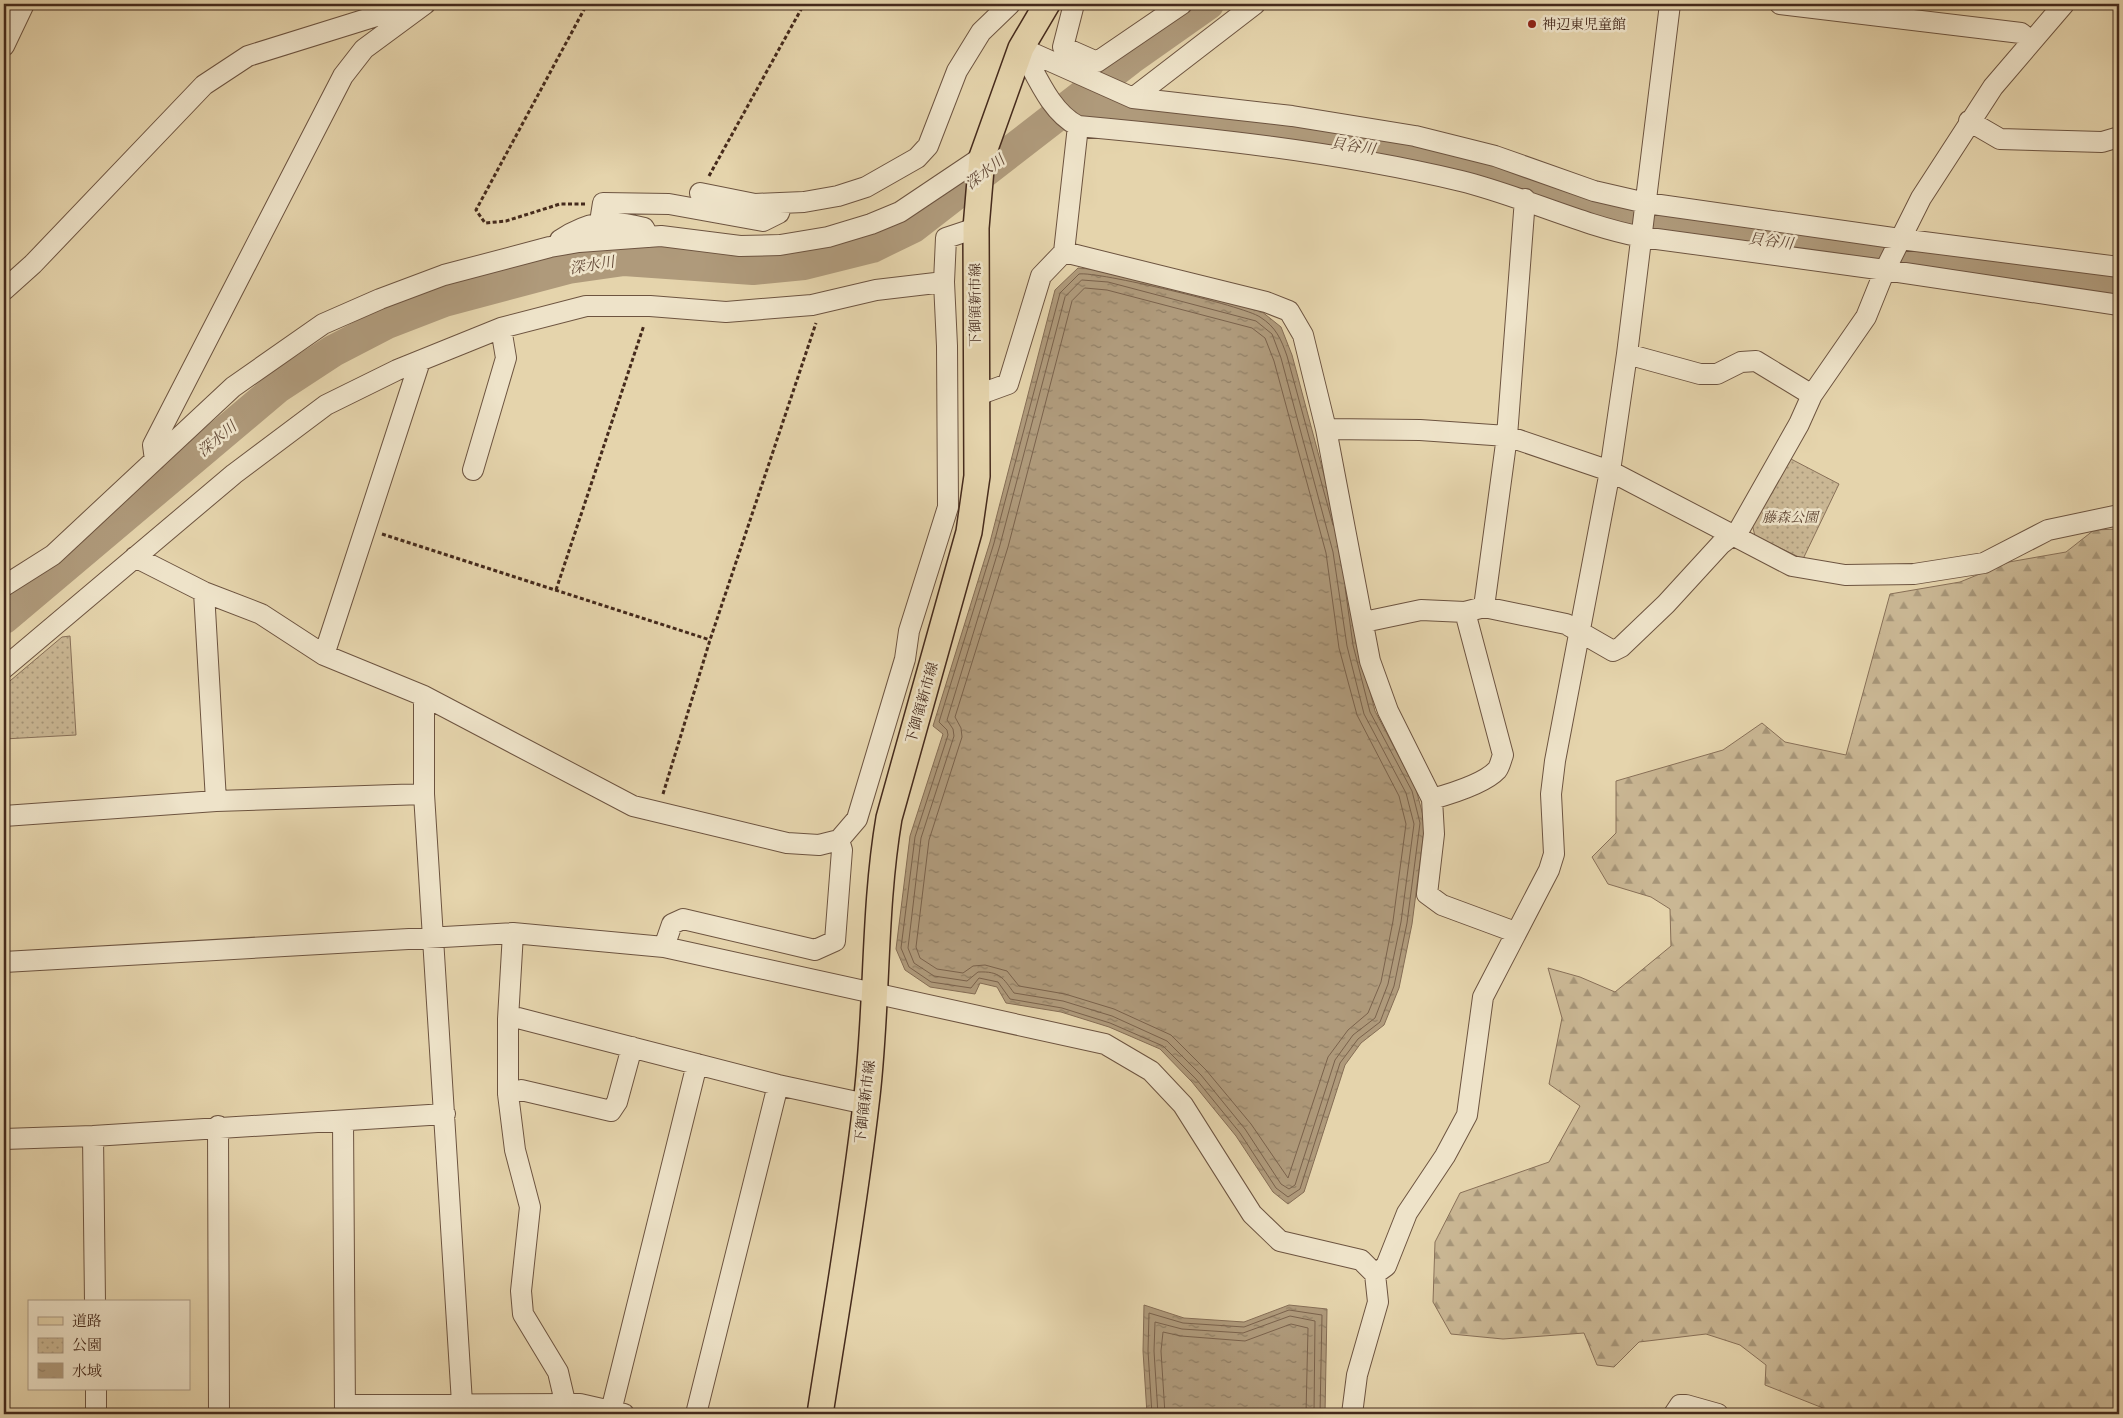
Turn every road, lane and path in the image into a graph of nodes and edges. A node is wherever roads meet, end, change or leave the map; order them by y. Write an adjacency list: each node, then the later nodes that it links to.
1 (24, 4): 15 (street)
2 (417, 4): 37 (street)
3 (425, 4): 48 (street)
4 (587, 4): 24 (path)
5 (804, 4): 22 (path)
6 (1010, 4): 25 (street)
7 (1047, 4): 16 (main road, 下御領新市線)
8 (1074, 4): 9 (street)
9 (1182, 4)
10 (1255, 4): 17 (street)
11 (1670, 4): 26 (street)
12 (1780, 4): 14 (street)
13 (2064, 4): 14 (street)
14 (2031, 41): 18 (street)
15 (4, 46)
16 (1021, 48): 17 (street); 19 (street); 21 (main road, 下御領新市線)
17 (1124, 93): 26 (street)
18 (1969, 121): 20 (street); 31 (street)
19 (1072, 123): 23 (street); 33 (street)
20 (2119, 137)
21 (982, 157): 28 (main road, 下御領新市線); 29 (street)
22 (700, 193): 25 (street)
23 (1525, 200): 30 (street); 47 (street)
24 (594, 203): 25 (street); 27 (street)
25 (782, 203)
26 (1646, 203): 30 (street); 31 (street)
27 (600, 222): 29 (street); 32 (street)
28 (976, 228): 36 (street); 45 (main road, 下御領新市線)
29 (649, 237): 32 (street)
30 (1642, 238): 35 (street); 42 (street)
31 (1900, 239): 34 (street); 35 (street)
32 (550, 247): 48 (street)
33 (1064, 252): 45 (street); 46 (street)
34 (2119, 267)
35 (1885, 270): 39 (street); 44 (street)
36 (944, 282): 38 (street); 70 (street)
37 (4, 290)
38 (812, 305): 40 (street); 61 (path)
39 (2119, 305)
40 (650, 306): 41 (street); 56 (path)
41 (501, 328): 43 (street); 49 (street)
42 (1627, 354): 44 (street); 50 (street)
43 (420, 361): 52 (street); 54 (street)
44 (1812, 395): 53 (street)
45 (975, 396): 76 (main road, 下御領新市線)
46 (1326, 429): 47 (street); 59 (street)
47 (1507, 436): 50 (street); 58 (street)
48 (155, 460): 55 (street)
49 (474, 470)
50 (1610, 471): 53 (street); 60 (street)
51 (2119, 515): 53 (street)
52 (365, 528): 56 (path); 62 (street)
53 (1733, 535): 60 (street)
54 (135, 556): 57 (street); 63 (street)
55 (4, 586)
56 (556, 590): 61 (path)
57 (204, 592): 62 (street); 67 (street)
58 (1474, 610): 59 (street); 60 (street); 66 (street)
59 (1364, 622): 66 (street)
60 (1580, 632): 71 (street)
61 (710, 640): 68 (path)
62 (324, 656): 64 (street)
63 (4, 668)
64 (424, 696): 65 (street); 68 (street)
65 (424, 794): 67 (street); 73 (street)
66 (1432, 799): 71 (street)
67 (216, 801): 69 (street)
68 (658, 812): 70 (street)
69 (4, 816)
70 (839, 840): 74 (street)
71 (1515, 932): 88 (street)
72 (514, 933): 73 (street); 74 (street); 77 (street)
73 (435, 939): 75 (street); 83 (street)
74 (664, 947): 76 (street)
75 (4, 962)
76 (876, 992): 82 (main road, 下御領新市線); 88 (street)
77 (508, 1019): 78 (street); 81 (street)
78 (632, 1048): 79 (street); 81 (street)
79 (697, 1064): 80 (street); 94 (street)
80 (778, 1085): 82 (street); 97 (street)
81 (508, 1094): 93 (street)
82 (866, 1104): 98 (main road, 下御領新市線)
83 (445, 1114): 84 (street); 91 (street)
84 (343, 1121): 85 (street); 92 (street)
85 (218, 1126): 86 (street); 96 (street)
86 (94, 1136): 87 (street); 89 (street)
87 (4, 1139)
88 (1375, 1274): 99 (street)
89 (95, 1300)
90 (96, 1390): 95 (street)
91 (462, 1403): 92 (street); 93 (street)
92 (345, 1410)
93 (566, 1410): 94 (street)
94 (617, 1413)
95 (96, 1414)
96 (219, 1414)
97 (696, 1414)
98 (820, 1414)
99 (1352, 1414)
100 (1674, 1414): 101 (street)
101 (1718, 1414)

